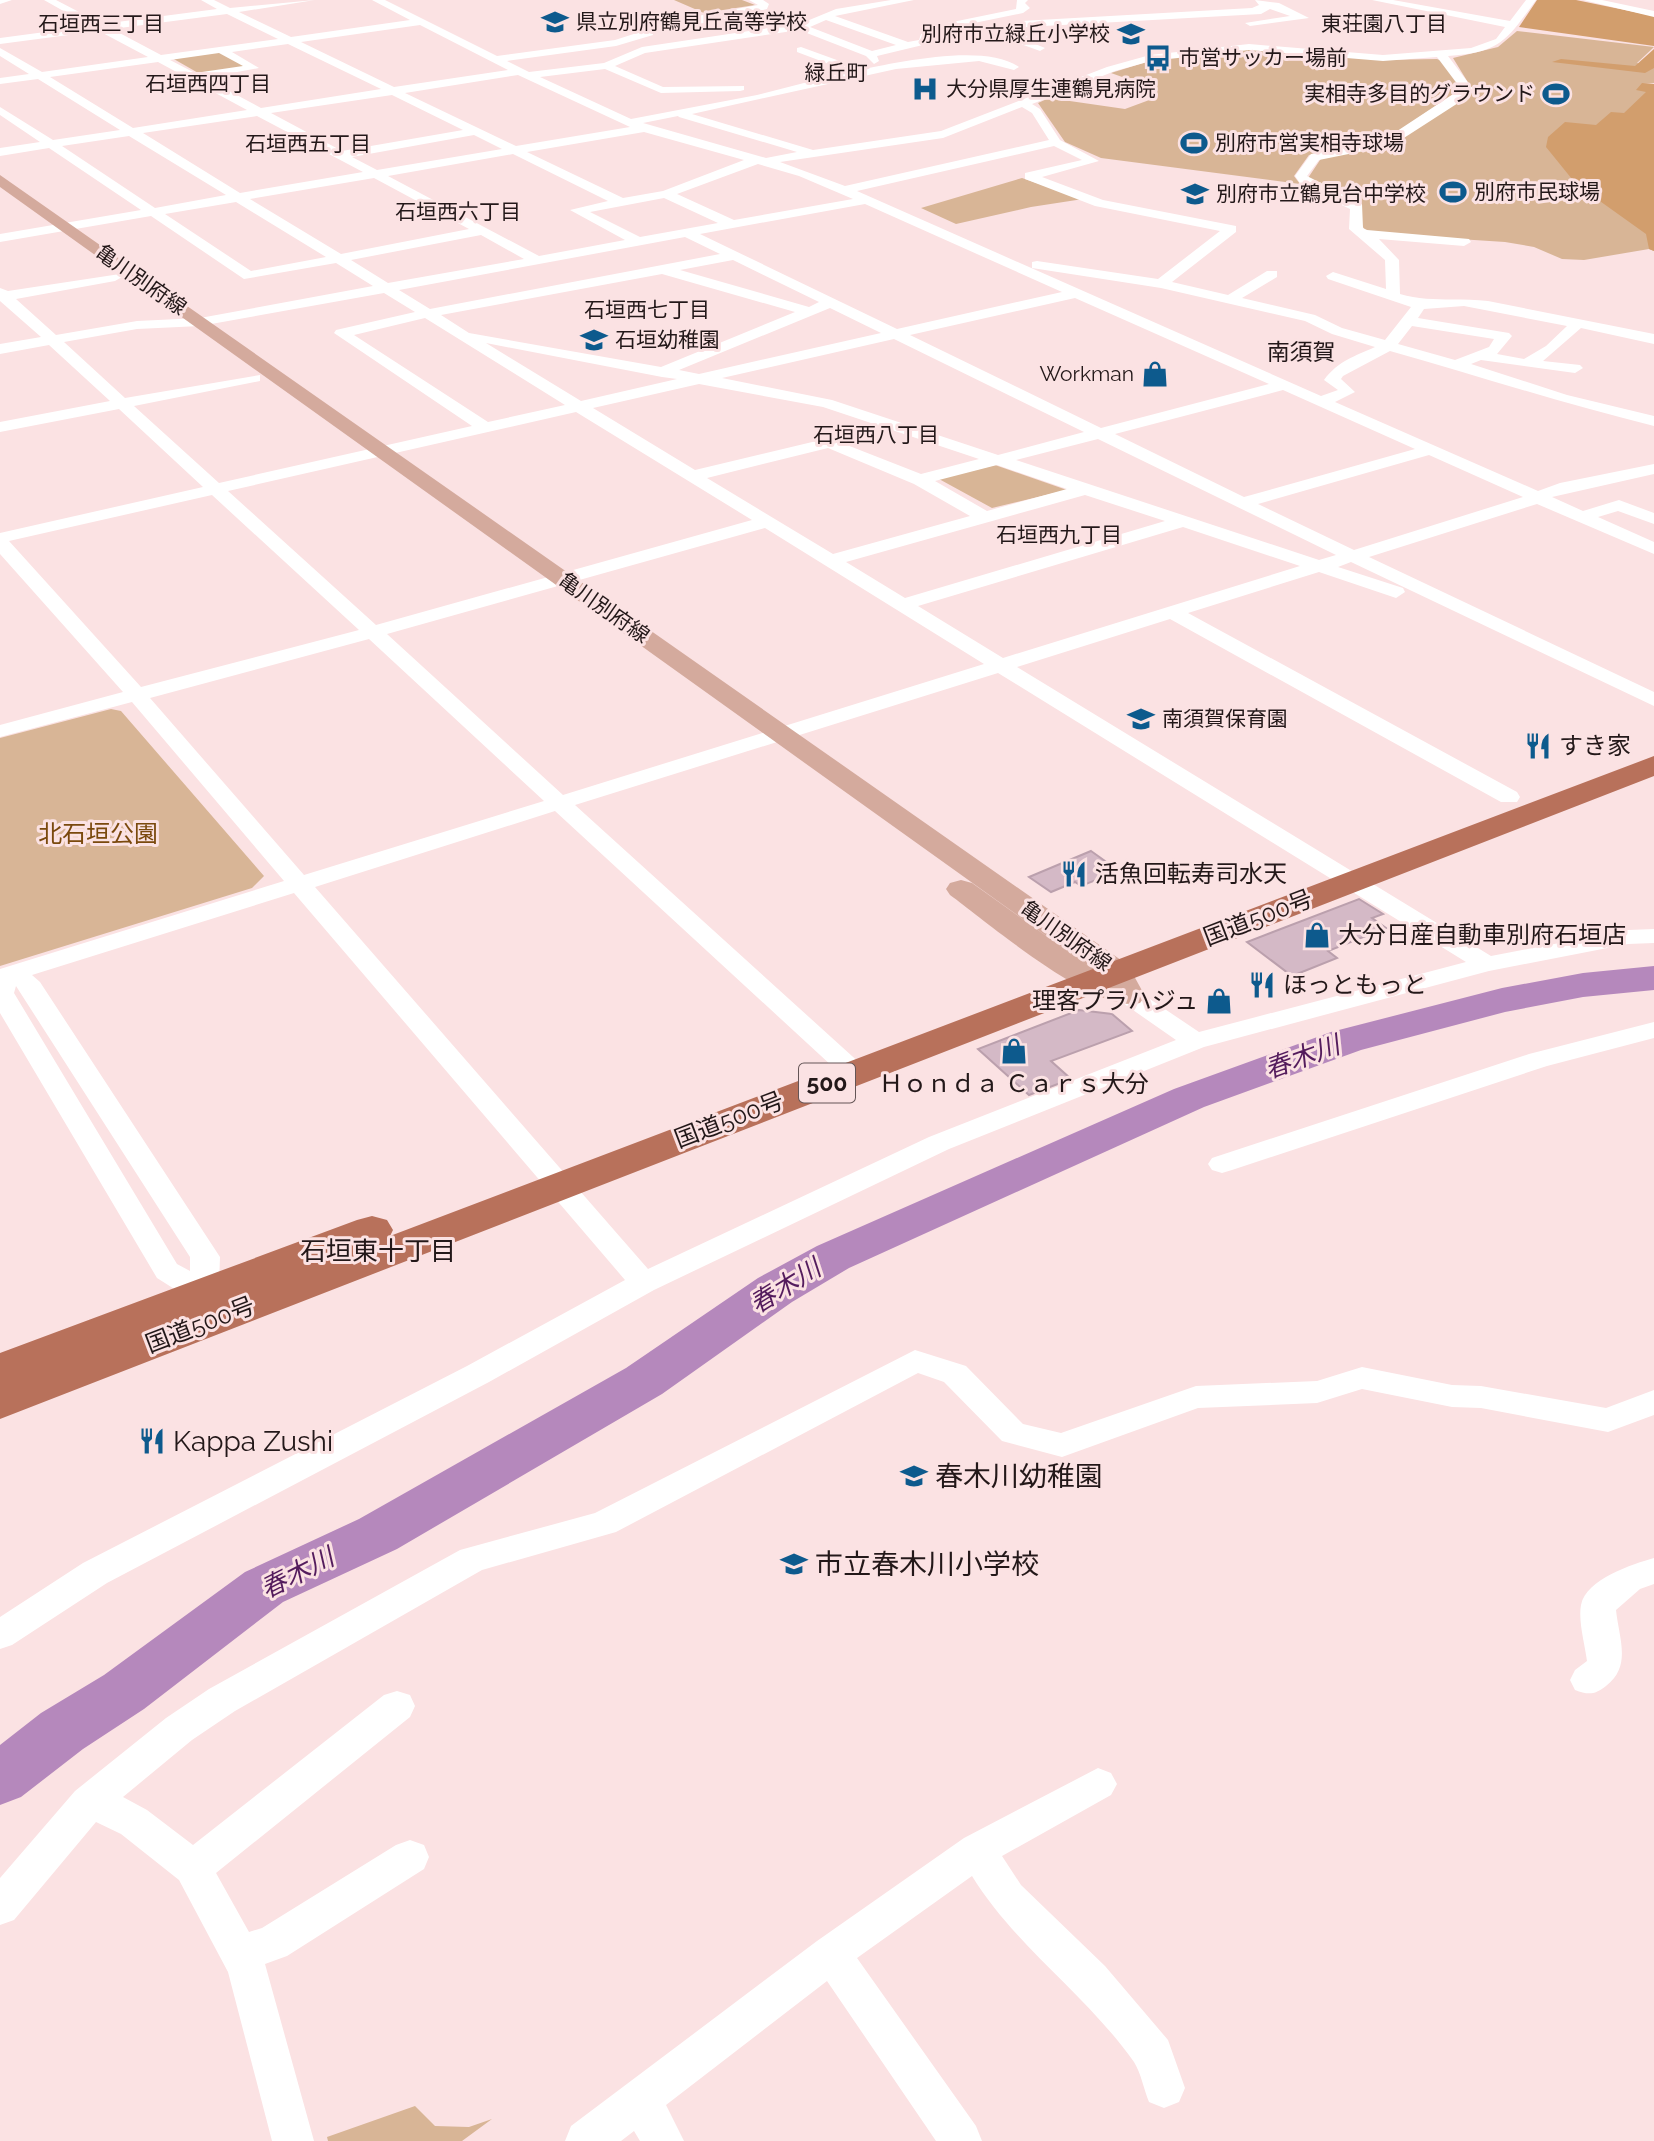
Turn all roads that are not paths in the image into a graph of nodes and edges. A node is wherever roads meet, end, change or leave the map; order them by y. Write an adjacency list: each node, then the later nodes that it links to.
1 (7, 0): 15 (street)
2 (48, 0): 36 (street)
3 (206, 0): 22 (street)
4 (310, 0): 17 (street)
5 (377, 0): 32 (street)
6 (754, 0): 25 (street)
7 (851, 0): 20 (street)
8 (909, 0): 18 (street)
9 (1023, 0): 33 (street)
10 (1193, 0): 26 (street)
11 (1255, 0): 19 (street)
12 (1377, 0): 35 (street)
13 (1531, 0): 27 (street)
14 (1588, 0): 28 (street)
15 (0, 1)
16 (1292, 1): 19 (street)
17 (284, 2): 22 (street)
18 (894, 3): 20 (street); 23 (street)
19 (1273, 4): 26 (street); 34 (street)
20 (874, 7): 31 (street)
21 (1138, 7): 30 (street)
22 (230, 11): 36 (street); 41 (street)
23 (920, 11)
24 (1508, 11): 27 (street)
25 (742, 13): 38 (street); 54 (street)
26 (1228, 13): 30 (street)
27 (1521, 14): 35 (street)
28 (1654, 14)
29 (933, 15): 33 (street)
30 (1160, 16): 50 (street)
31 (828, 18): 37 (street); 44 (street)
32 (421, 22): 41 (street); 54 (street)
33 (958, 24): 42 (street)
34 (1224, 25)
35 (1513, 25): 52 (street)
36 (99, 27): 40 (street); 53 (street)
37 (798, 27): 38 (street); 51 (street)
38 (782, 29): 56 (street)
39 (1219, 37): 45 (street)
40 (0, 41)
41 (290, 41): 46 (street); 68 (street)
42 (923, 42): 43 (street); 44 (street)
43 (943, 42)
44 (906, 46): 51 (street)
45 (1240, 47): 52 (street); 67 (street)
46 (221, 50): 53 (street); 63 (street)
47 (802, 50): 61 (street)
48 (1010, 50): 50 (street)
49 (0, 51): 62 (street)
50 (1023, 53): 55 (street)
51 (871, 54): 58 (street)
52 (1442, 56): 98 (street)
53 (158, 59): 62 (street); 63 (street)
54 (497, 59): 60 (street)
55 (1044, 59)
56 (606, 66): 60 (street); 69 (street)
57 (896, 66): 58 (street); 59 (street); 64 (street)
58 (878, 69): 61 (street)
59 (979, 71)
60 (526, 74): 68 (street); 74 (street)
61 (850, 74): 69 (street)
62 (41, 76): 66 (street); 76 (street)
63 (192, 77): 72 (street)
64 (920, 78)
65 (1055, 78): 67 (street)
66 (0, 81)
67 (1077, 82): 70 (street)
68 (393, 91): 72 (street); 77 (street)
69 (773, 95): 73 (street)
70 (1025, 104): 78 (street); 82 (street)
71 (0, 110): 79 (street)
72 (258, 112): 76 (street); 83 (street)
73 (675, 113): 74 (street); 82 (street)
74 (630, 122): 75 (street)
75 (649, 127): 80 (street); 84 (street)
76 (131, 131): 79 (street); 90 (street)
77 (475, 131): 80 (street); 83 (street)
78 (1056, 142): 87 (street); 110 (street)
79 (51, 144): 81 (street); 93 (street)
80 (516, 150): 85 (street); 92 (street)
81 (0, 152)
82 (817, 154): 84 (street)
83 (341, 155): 85 (street)
84 (761, 161): 87 (street); 89 (street)
85 (375, 174): 90 (street); 96 (street)
86 (0, 180): 95 (main road, 亀川別府線)
87 (844, 190): 91 (street)
88 (0, 194): 95 (main road, 亀川別府線)
89 (666, 194): 92 (street); 94 (street)
90 (238, 197): 93 (street); 103 (street)
91 (866, 200): 94 (street); 105 (street)
92 (621, 202): 100 (street)
93 (153, 212): 95 (street); 103 (street)
94 (733, 225): 97 (street)
95 (57, 228): 99 (street); 109 (main road, 亀川別府線); 123 (main road, 亀川別府線)
96 (482, 231): 103 (street); 104 (street)
97 (687, 233): 100 (street); 102 (street)
98 (1362, 234): 101 (street); 114 (street)
99 (0, 238)
100 (639, 242): 104 (street)
101 (1464, 242)
102 (734, 256): 106 (street); 116 (street)
103 (340, 260): 111 (street)
104 (537, 260): 111 (street)
105 (1004, 261): 110 (street); 112 (street)
106 (662, 269): 118 (street); 119 (street)
107 (1272, 274): 115 (street)
108 (1333, 276): 114 (street)
109 (115, 278): 113 (street); 123 (main road, 亀川別府線)
110 (1161, 284): 115 (street)
111 (387, 288): 119 (street); 123 (street)
112 (1076, 293): 125 (street); 138 (street)
113 (1, 295): 130 (street)
114 (1393, 295): 117 (street)
115 (1231, 299): 128 (street)
116 (830, 303): 118 (street); 125 (street)
117 (1420, 305): 120 (street); 122 (street)
118 (808, 312): 135 (street)
119 (430, 313): 124 (street); 144 (street)
120 (1407, 321): 128 (street); 131 (street)
121 (1654, 321): 126 (street)
122 (1578, 323): 126 (street); 133 (street)
123 (187, 324): 130 (street); 136 (main road, 亀川別府線); 147 (main road, 亀川別府線)
124 (458, 333): 135 (street); 141 (street)
125 (895, 334): 137 (street); 145 (street)
126 (1636, 335): 127 (street)
127 (1654, 339)
128 (1388, 346): 132 (street); 139 (street)
129 (0, 349): 130 (street)
130 (58, 350): 140 (street)
131 (1475, 355): 132 (street); 133 (street)
132 (1457, 364): 142 (street)
133 (1527, 364): 134 (street)
134 (1575, 368)
135 (662, 372): 137 (street)
136 (254, 378): 140 (street); 147 (main road, 亀川別府線)
137 (700, 379): 141 (street); 148 (street)
138 (1285, 385): 139 (street); 145 (street)
139 (1321, 401): 146 (street)
140 (122, 404): 143 (street); 152 (street)
141 (579, 407): 144 (street); 150 (street)
142 (1654, 421)
143 (0, 427)
144 (486, 428): 147 (street)
145 (1100, 433): 148 (street); 155 (street)
146 (1430, 450): 154 (street); 155 (street)
147 (372, 454): 152 (street); 166 (main road, 亀川別府線)
148 (992, 461): 151 (street); 153 (street)
149 (1654, 469): 154 (street)
150 (692, 477): 151 (street); 159 (street)
151 (920, 480): 156 (street)
152 (216, 489): 161 (street); 170 (street)
153 (1082, 490): 156 (street); 160 (street)
154 (1539, 498): 157 (street); 163 (street)
155 (1245, 502): 163 (street)
156 (983, 516): 164 (street)
157 (1581, 517): 158 (street); 162 (street)
158 (1654, 519)
159 (767, 522): 164 (street); 166 (street)
160 (1181, 522): 165 (street); 167 (street)
161 (0, 541): 172 (street)
162 (1654, 549)
163 (1352, 556): 165 (street); 169 (street)
164 (830, 561): 167 (street)
165 (1317, 567): 168 (street); 169 (street)
166 (545, 581): 170 (street); 176 (main road, 亀川別府線); 177 (main road, 亀川別府線)
167 (902, 605): 171 (street)
168 (1172, 612): 171 (street); 180 (street)
169 (1482, 619): 173 (street)
170 (367, 627): 172 (street); 181 (street)
171 (1000, 666): 176 (street); 182 (street)
172 (131, 690): 174 (street); 175 (street); 183 (street)
173 (1654, 699)
174 (0, 718)
175 (0, 731)
176 (781, 734): 177 (street); 186 (main road, 亀川別府線)
177 (757, 742): 181 (street); 186 (main road, 亀川別府線)
178 (1654, 743): 180 (highway, 国道500号 / 500)
179 (1654, 765): 182 (highway, 国道500号 / 500)
180 (1509, 797): 182 (highway, 国道500号 / 500)
181 (559, 803): 183 (street); 190 (street)
182 (1340, 874): 185 (street); 186 (highway, 国道500号 / 500)
183 (299, 884): 187 (street); 192 (street)
184 (1654, 936): 185 (street)
185 (1487, 964): 189 (street)
186 (1100, 974): 189 (street); 190 (highway, 国道500号 / 500)
187 (4, 976): 195 (street); 195 (street)
188 (1654, 1030): 191 (street)
189 (1195, 1041): 194 (street)
190 (845, 1063): 192 (highway, 国道500号 / 500)
191 (1222, 1164)
192 (551, 1176): 193 (highway, 国道500号 / 500); 194 (street); 195 (highway, 国道500号 / 500)
193 (335, 1273): 195 (street); 196 (highway, 国道500号 / 500)
194 (643, 1283): 201 (street)
195 (204, 1293): 196 (street); 197 (highway, 国道500号 / 500)
196 (160, 1341): 198 (highway, 国道500号 / 500)
197 (0, 1370)
198 (0, 1402)
199 (1654, 1402): 205 (street)
200 (1654, 1572): 202 (street)
201 (0, 1635)
202 (1588, 1680)
203 (397, 1706): 208 (street)
204 (1098, 1783): 206 (street)
205 (88, 1802): 208 (street); 209 (street)
206 (977, 1850): 211 (street); 212 (street)
207 (410, 1857): 210 (street)
208 (193, 1868): 210 (street)
209 (0, 1907)
210 (240, 1954): 214 (street)
211 (831, 1954): 213 (street); 217 (street)
212 (1164, 2088)
213 (640, 2100): 215 (street); 216 (street)
214 (293, 2141)
215 (586, 2141)
216 (663, 2141)
217 (961, 2141)

